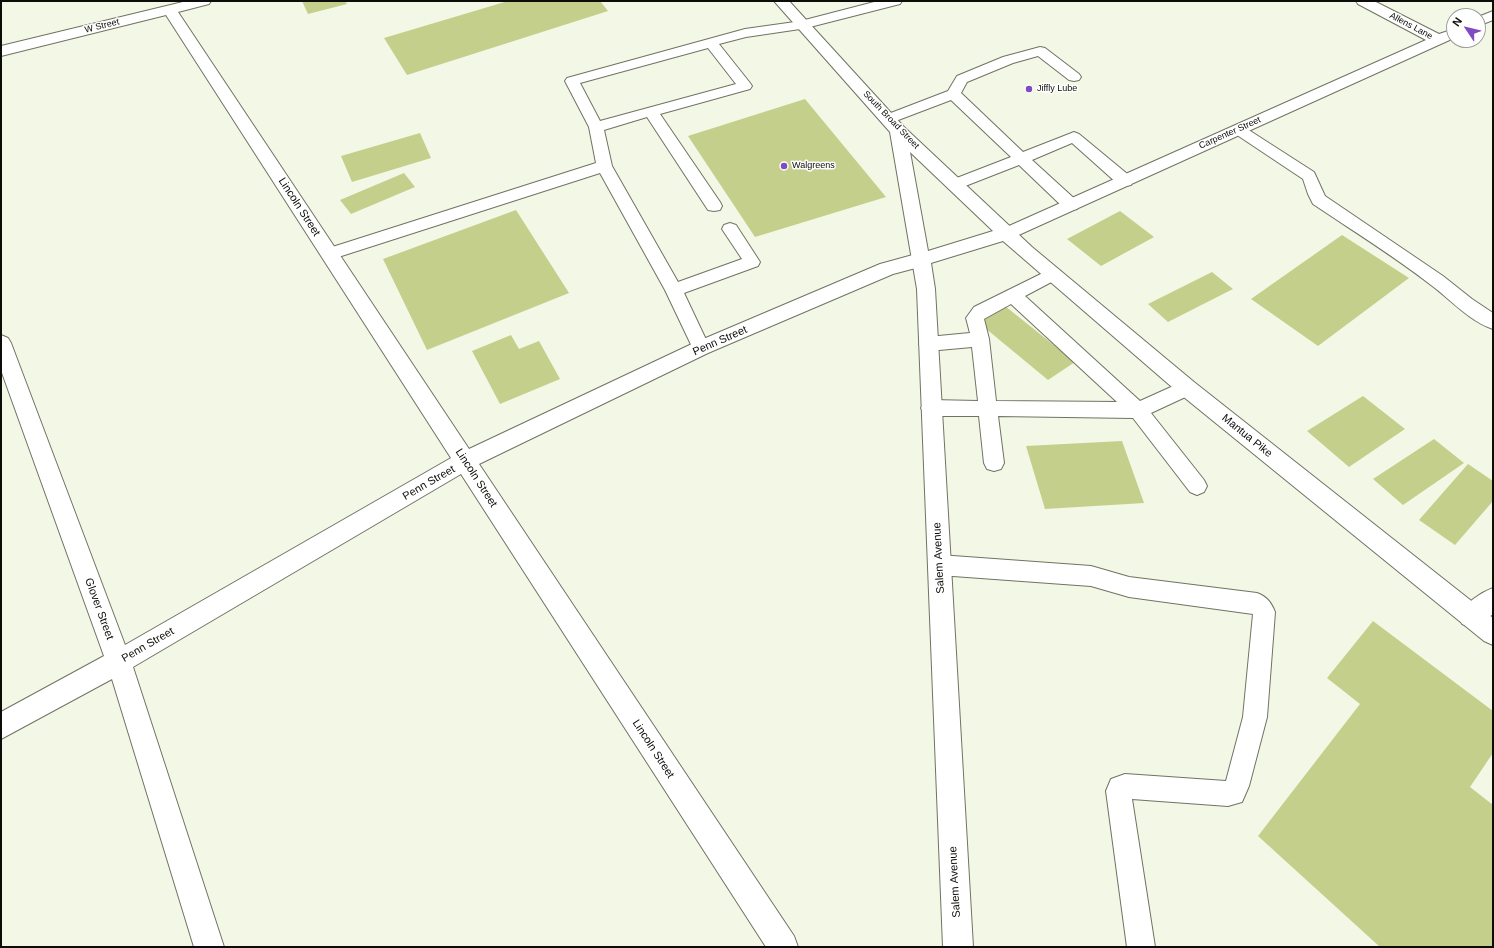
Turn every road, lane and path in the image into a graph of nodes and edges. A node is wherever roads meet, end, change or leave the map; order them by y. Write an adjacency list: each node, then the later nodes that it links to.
1 (204, 1): 5 (street, W Street)
2 (781, 1): 6 (street, South Broad Street)
3 (895, 1): 6 (street)
4 (1363, 1): 8 (street, Allens Lane)
5 (169, 9): 10 (street, W Street); 25 (street, Lincoln Street)
6 (802, 25): 9 (lane); 14 (street, South Broad Street)
7 (1446, 36): 8 (street, Carpenter Street)
8 (1438, 40): 16 (street, Carpenter Street)
9 (711, 43): 13 (lane); 15 (lane)
10 (1, 51)
11 (1074, 77): 12 (lane)
12 (953, 94): 14 (lane); 17 (lane)
13 (650, 112): 15 (lane); 22 (lane)
14 (893, 125): 20 (street, South Broad Street); 26 (street, Salem Avenue)
15 (596, 127): 18 (lane)
16 (1239, 130): 19 (street, Carpenter Street); 30 (lane)
17 (1021, 158): 19 (lane); 20 (lane); 21 (lane)
18 (604, 166): 25 (lane); 28 (lane)
19 (1125, 181): 21 (street, Carpenter Street)
20 (955, 185): 24 (street, South Broad Street)
21 (1071, 205): 24 (street, Carpenter Street)
22 (714, 206)
23 (730, 229): 28 (lane)
24 (1006, 234): 26 (street); 27 (street, Mantua Pike)
25 (329, 254): 39 (street, Lincoln Street)
26 (920, 260): 33 (street, Salem Avenue); 34 (street, Penn Street)
27 (1053, 274): 29 (lane); 35 (street, Mantua Pike)
28 (674, 290): 34 (lane)
29 (1012, 295): 31 (lane); 38 (lane)
30 (1493, 322)
31 (980, 339): 33 (lane); 37 (lane)
32 (1, 343): 46 (street, Glover Street)
33 (928, 344): 36 (street, Salem Avenue)
34 (701, 348): 39 (street, Penn Street)
35 (1187, 388): 38 (lane); 44 (street, Mantua Pike)
36 (931, 408): 37 (lane); 42 (street, Salem Avenue)
37 (988, 409): 38 (lane); 40 (lane)
38 (1138, 410): 41 (lane)
39 (466, 461): 46 (street, Penn Street); 49 (street, Lincoln Street)
40 (994, 463)
41 (1196, 486)
42 (939, 564): 50 (street, Salem Avenue); 51 (lane)
43 (1493, 599): 44 (street)
44 (1471, 616): 45 (street, Mantua Pike)
45 (1493, 633)
46 (119, 662): 47 (street, Penn Street); 48 (street, Glover Street)
47 (1, 726)
48 (209, 947)
49 (783, 947)
50 (958, 947)
51 (1141, 947)

